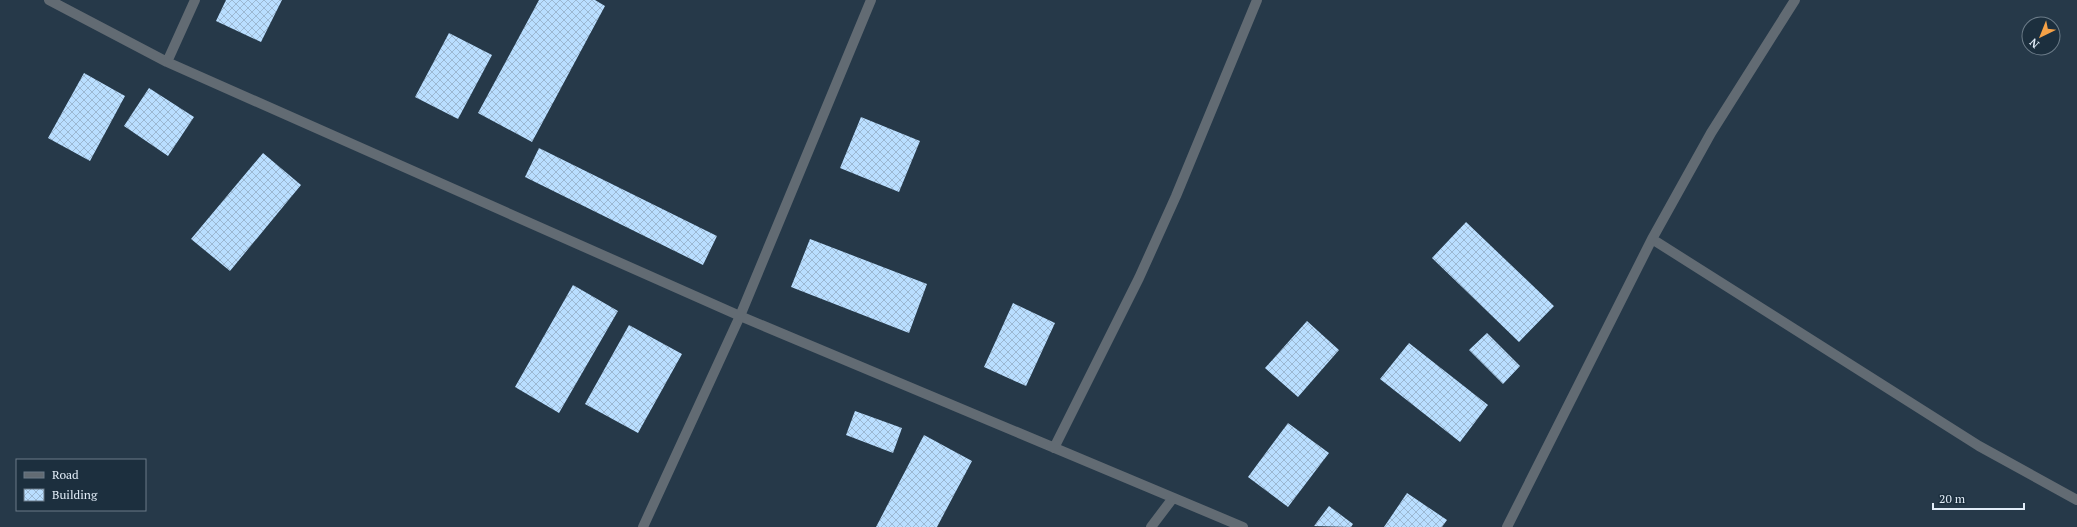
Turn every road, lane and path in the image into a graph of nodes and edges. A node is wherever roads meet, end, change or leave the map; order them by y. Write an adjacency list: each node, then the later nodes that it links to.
1 (49, 0): 6 (street)
2 (195, 0): 6 (street)
3 (871, 0): 8 (street)
4 (1257, 0): 9 (street)
5 (1796, 0): 7 (street)
6 (167, 62): 8 (street)
7 (1652, 239): 11 (street); 15 (street)
8 (740, 316): 9 (street); 12 (street)
9 (1054, 448): 10 (street)
10 (1173, 498): 13 (street); 14 (street)
11 (2077, 500)
12 (643, 527)
13 (1151, 527)
14 (1243, 527)
15 (1507, 527)

